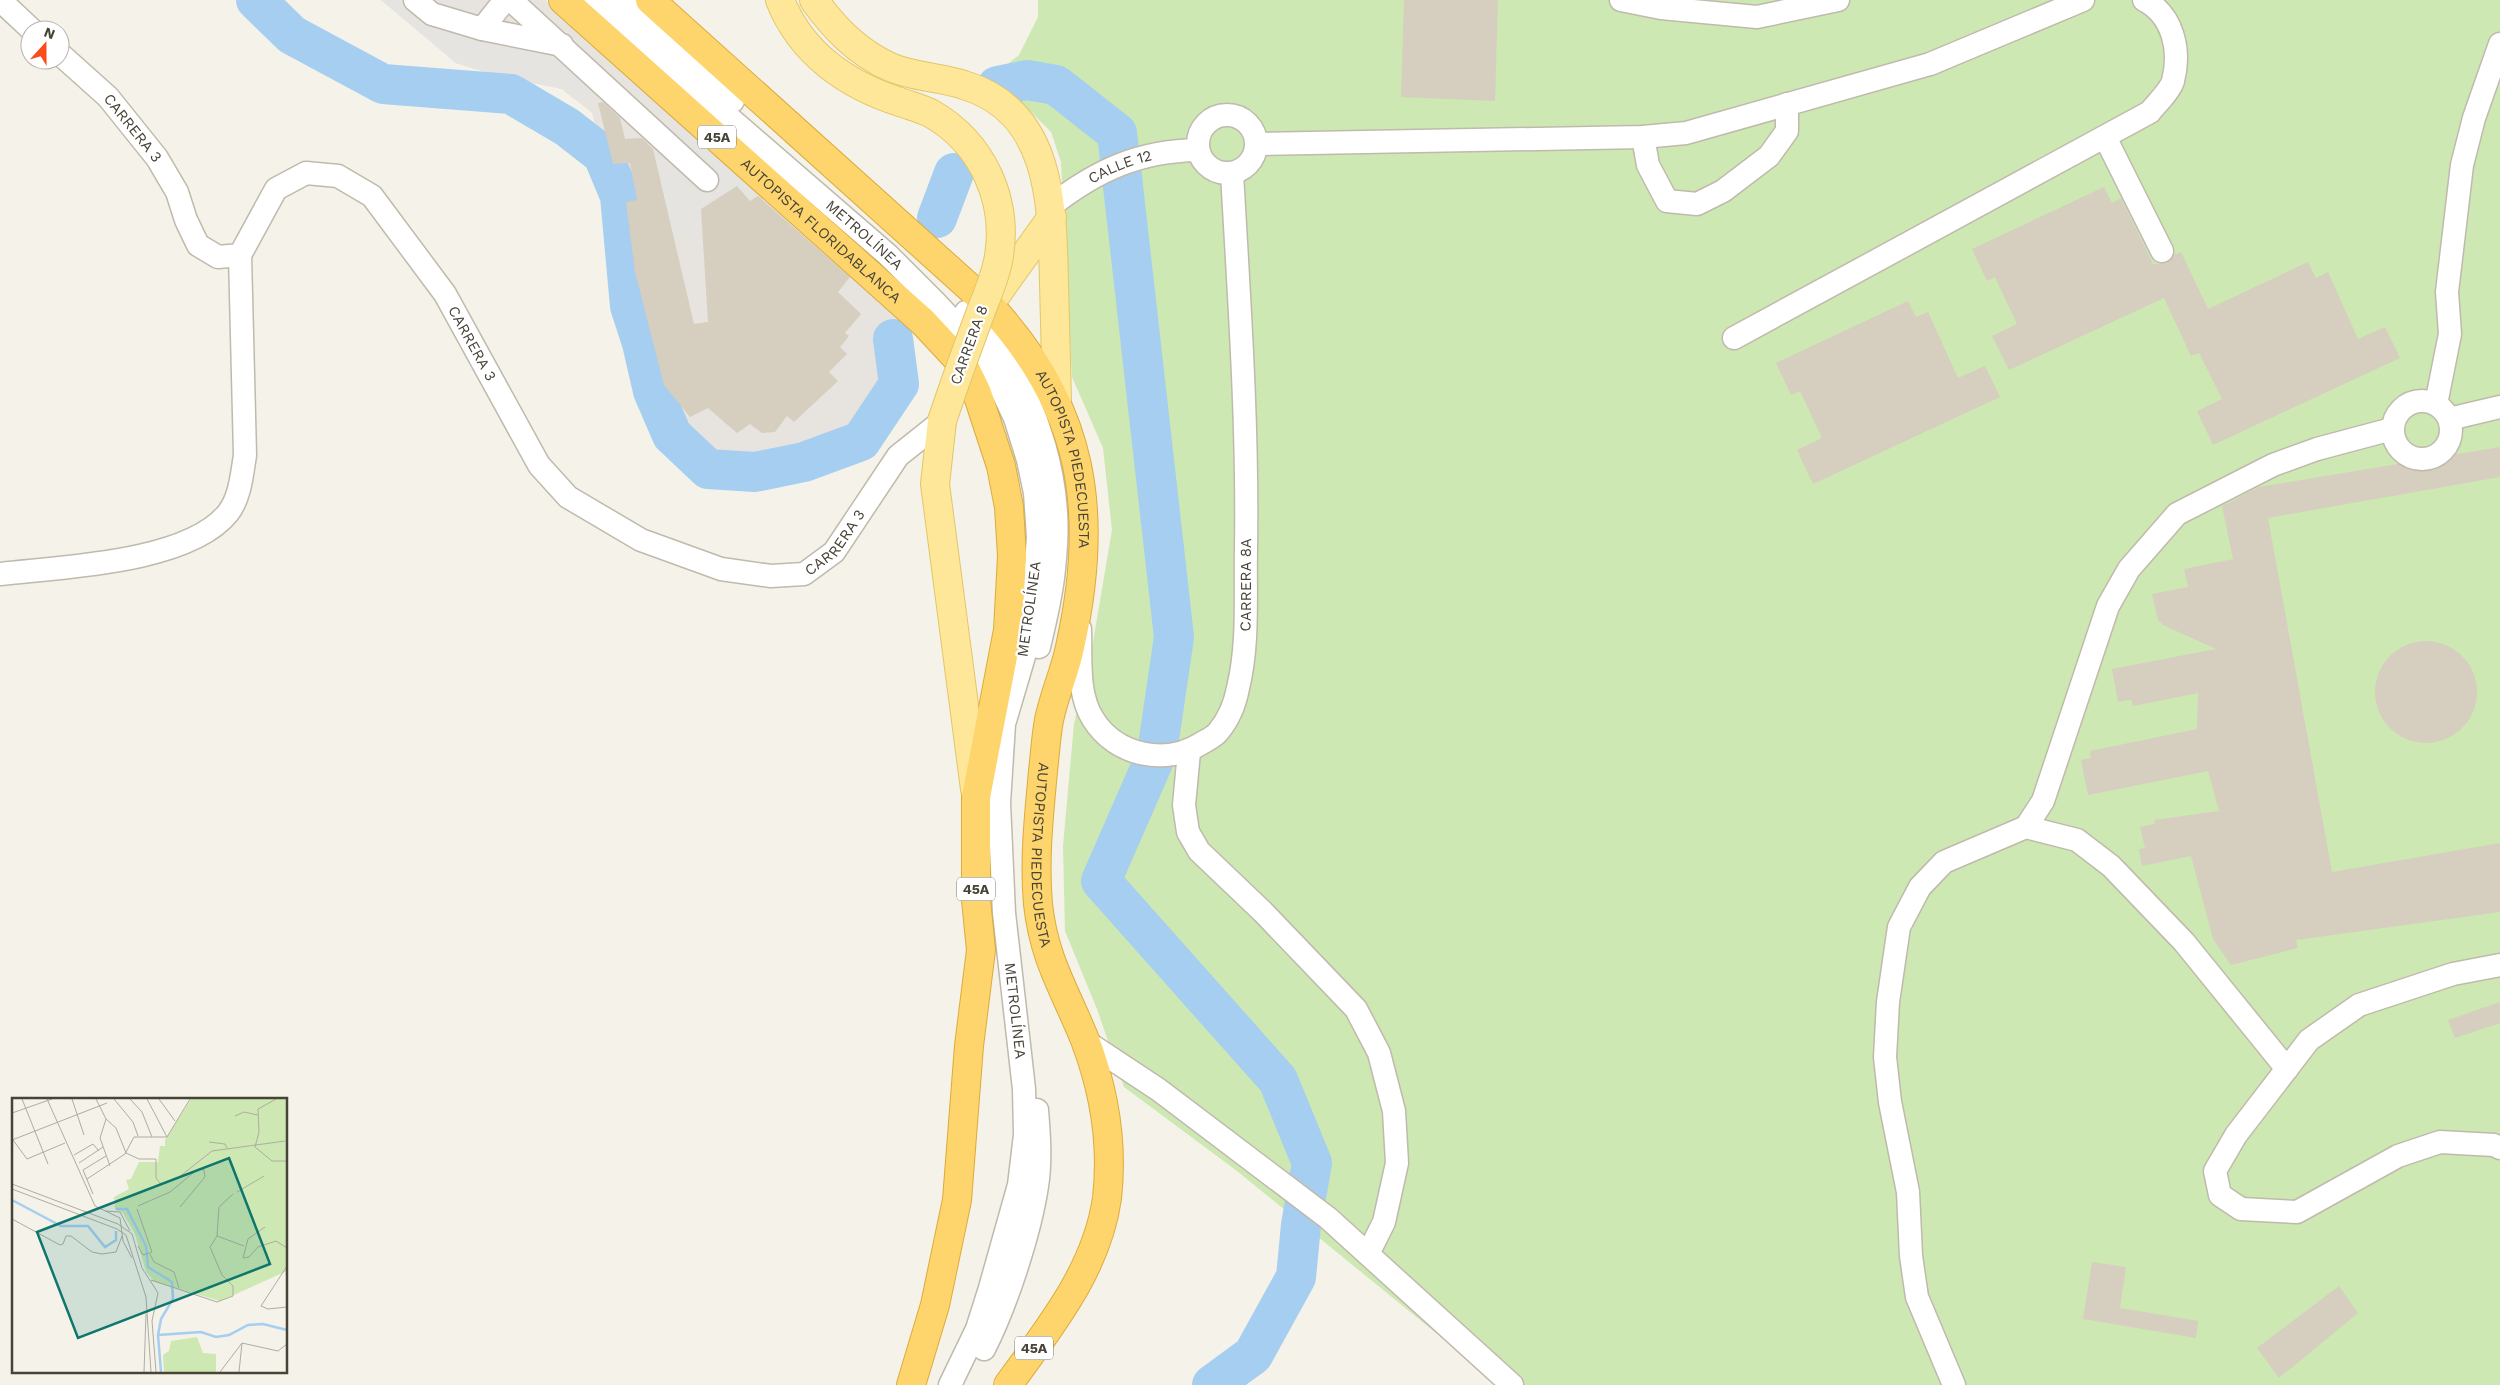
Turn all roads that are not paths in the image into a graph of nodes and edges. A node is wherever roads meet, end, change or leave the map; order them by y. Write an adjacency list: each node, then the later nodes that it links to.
1 (0, 0): 15 (street)
2 (415, 0): 16 (street)
3 (505, 0): 16 (street)
4 (511, 0): 19 (street)
5 (563, 0): 30 (highway, AUTOPISTA FLORIDABLANCA / 45A)
6 (594, 0): 30 (street, METROLÍNEA)
7 (620, 0): 30 (street, METROLÍNEA)
8 (650, 0): 30 (highway, AUTOPISTA FLORIDABLANCA / 45A)
9 (780, 0): 17 (main road, CARRERA 8)
10 (814, 0): 21 (main road)
11 (1621, 0): 12 (street)
12 (1838, 0)
13 (2083, 0): 22 (street)
14 (2144, 0): 23 (street)
15 (21, 20)
16 (482, 29): 19 (street)
17 (802, 39): 21 (main road); 39 (main road, CARRERA 8, bridge)
18 (2500, 44): 38 (street)
19 (563, 45): 28 (street)
20 (70, 63): 32 (street, CARRERA 3)
21 (891, 67): 29 (main road)
22 (1787, 104): 24 (street); 24 (street)
23 (2105, 137): 31 (street); 35 (street)
24 (1643, 138): 25 (street)
25 (1257, 144): 26 (street); 27 (street)
26 (1198, 150): 27 (street); 29 (street, CALLE 12)
27 (1232, 173): 43 (street, CARRERA 8A)
28 (707, 180)
29 (1051, 206): 34 (main road, CARRERA 8); 36 (main road)
30 (889, 251): 33 (highway, AUTOPISTA FLORIDABLANCA / 45A); 33 (highway, AUTOPISTA FLORIDABLANCA / 45A)
31 (2162, 251)
32 (240, 255): 39 (street, CARRERA 3); 41 (street)
33 (940, 297): 34 (highway, AUTOPISTA PIEDECUESTA / 45A); 44 (highway, 45A); 47 (street, METROLÍNEA); 55 (street, METROLÍNEA)
34 (989, 304): 36 (highway, AUTOPISTA PIEDECUESTA / 45A)
35 (1734, 338)
36 (1057, 401): 42 (highway, AUTOPISTA PIEDECUESTA / 45A)
37 (2500, 407): 38 (street)
38 (2442, 411): 40 (street); 40 (street)
39 (942, 421): 44 (main road, CARRERA 8)
40 (2392, 429): 45 (street)
41 (0, 574)
42 (1078, 605): 43 (street, CARRERA 8A); 49 (highway, AUTOPISTA PIEDECUESTA / 45A)
43 (1188, 752): 52 (street)
44 (976, 797): 46 (highway, 45A)
45 (2026, 827): 50 (street); 58 (street)
46 (976, 900): 47 (street); 53 (highway, 45A)
47 (1009, 960): 54 (street, METROLÍNEA)
48 (2500, 965): 50 (street)
49 (1085, 1041): 52 (street); 56 (highway, AUTOPISTA PIEDECUESTA / 45A)
50 (2287, 1069): 51 (street)
51 (2500, 1148)
52 (1368, 1254): 57 (street)
53 (911, 1385)
54 (950, 1385)
55 (965, 1385)
56 (1008, 1385)
57 (1512, 1385)
58 (1954, 1385)

